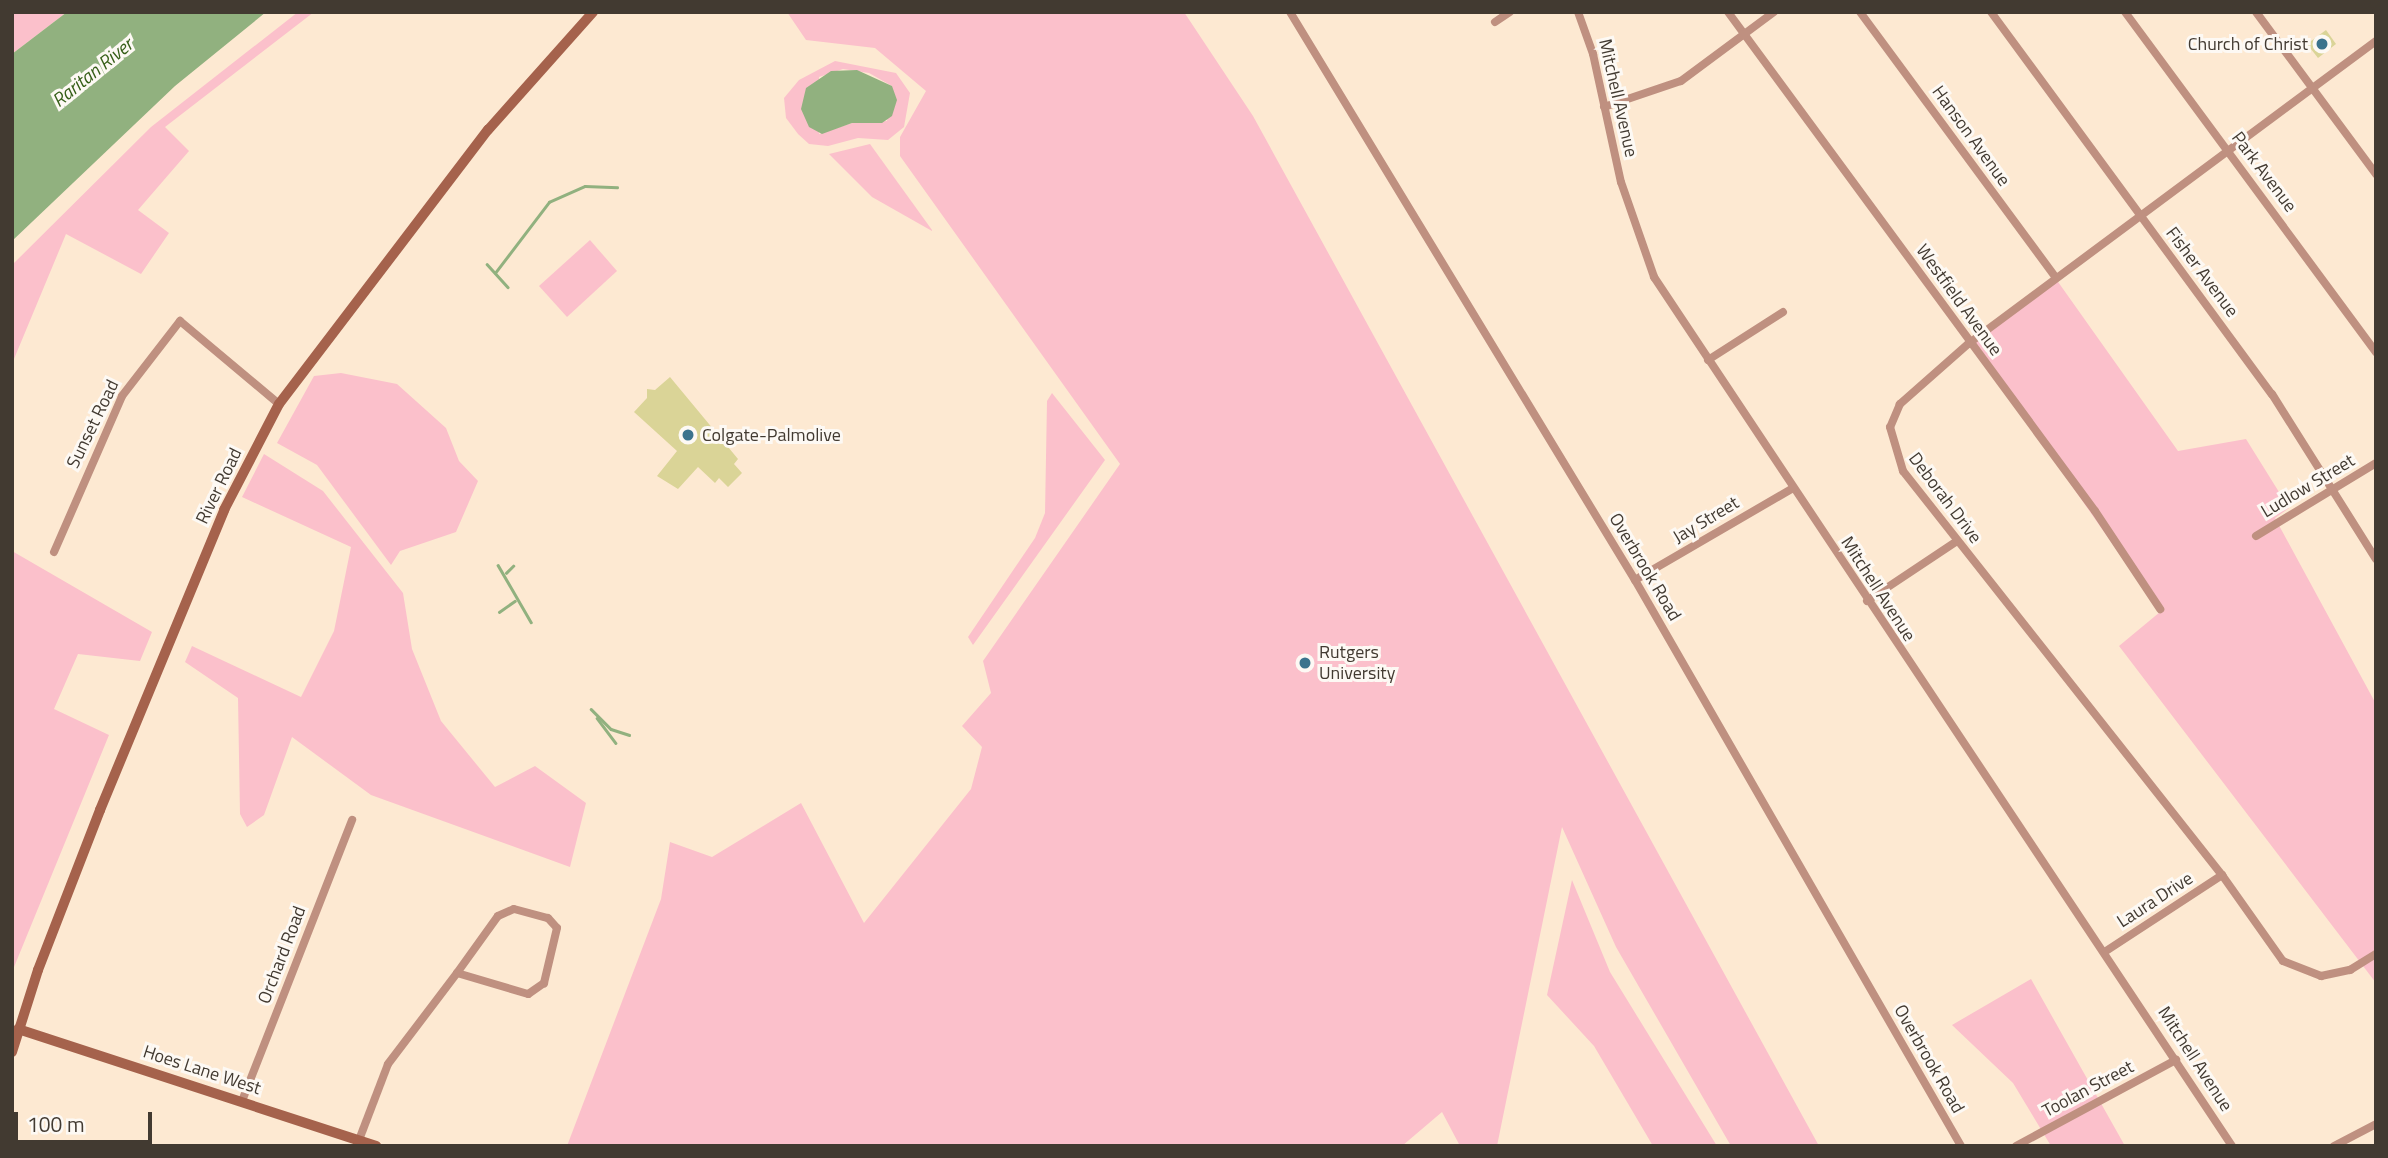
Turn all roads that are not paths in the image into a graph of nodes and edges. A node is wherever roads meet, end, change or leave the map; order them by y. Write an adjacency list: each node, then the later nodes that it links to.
1 (593, 12): 24 (main road, River Road)
2 (1290, 12): 32 (street, Overbrook Road)
3 (1510, 12): 11 (street)
4 (1578, 12): 15 (street, Mitchell Avenue)
5 (1728, 12): 12 (street, Westfield Avenue)
6 (1774, 12): 12 (street)
7 (1860, 12): 19 (street, Hanson Avenue)
8 (1991, 12): 18 (street, Fisher Avenue)
9 (2125, 12): 16 (street, Park Avenue)
10 (2256, 12): 14 (street)
11 (1495, 22)
12 (1744, 34): 15 (street); 21 (street, Westfield Avenue)
13 (2376, 41): 14 (street, Deborah Drive)
14 (2313, 88): 16 (street, Deborah Drive); 17 (street)
15 (1604, 107): 23 (street, Mitchell Avenue)
16 (2227, 150): 18 (street, Deborah Drive); 22 (street, Park Avenue)
17 (2376, 174)
18 (2140, 216): 19 (street, Deborah Drive); 27 (street, Fisher Avenue)
19 (2056, 278): 21 (street, Deborah Drive)
20 (1783, 312): 23 (street)
21 (1970, 342): 29 (street, Deborah Drive); 34 (street, Westfield Avenue)
22 (2376, 352)
23 (1708, 360): 26 (street, Mitchell Avenue)
24 (279, 404): 30 (street, Sunset Road); 40 (main road, River Road)
25 (2376, 463): 27 (street, Ludlow Street)
26 (1793, 488): 32 (street, Jay Street); 33 (street, Mitchell Avenue)
27 (2332, 491): 28 (street, Ludlow Street); 31 (street, Fisher Avenue)
28 (2256, 536)
29 (1957, 541): 33 (street); 36 (street, Deborah Drive)
30 (54, 552)
31 (2376, 559)
32 (1635, 580): 47 (street, Overbrook Road)
33 (1867, 601): 37 (street, Mitchell Avenue)
34 (2160, 609)
35 (352, 820): 43 (street, Orchard Road)
36 (2222, 875): 37 (street, Laura Drive); 38 (street, Deborah Drive)
37 (2106, 951): 42 (street, Mitchell Avenue)
38 (2376, 954)
39 (457, 973): 39 (street); 45 (street)
40 (18, 1029): 41 (main road, River Road); 43 (main road, Hoes Lane West)
41 (12, 1052)
42 (2176, 1060): 48 (street, Toolan Street); 49 (street, Mitchell Avenue)
43 (242, 1101): 45 (main road, Hoes Lane West)
44 (2376, 1124): 50 (street)
45 (359, 1140): 46 (main road, Hoes Lane West)
46 (376, 1146)
47 (1961, 1146)
48 (2016, 1146)
49 (2232, 1146)
50 (2334, 1146)

